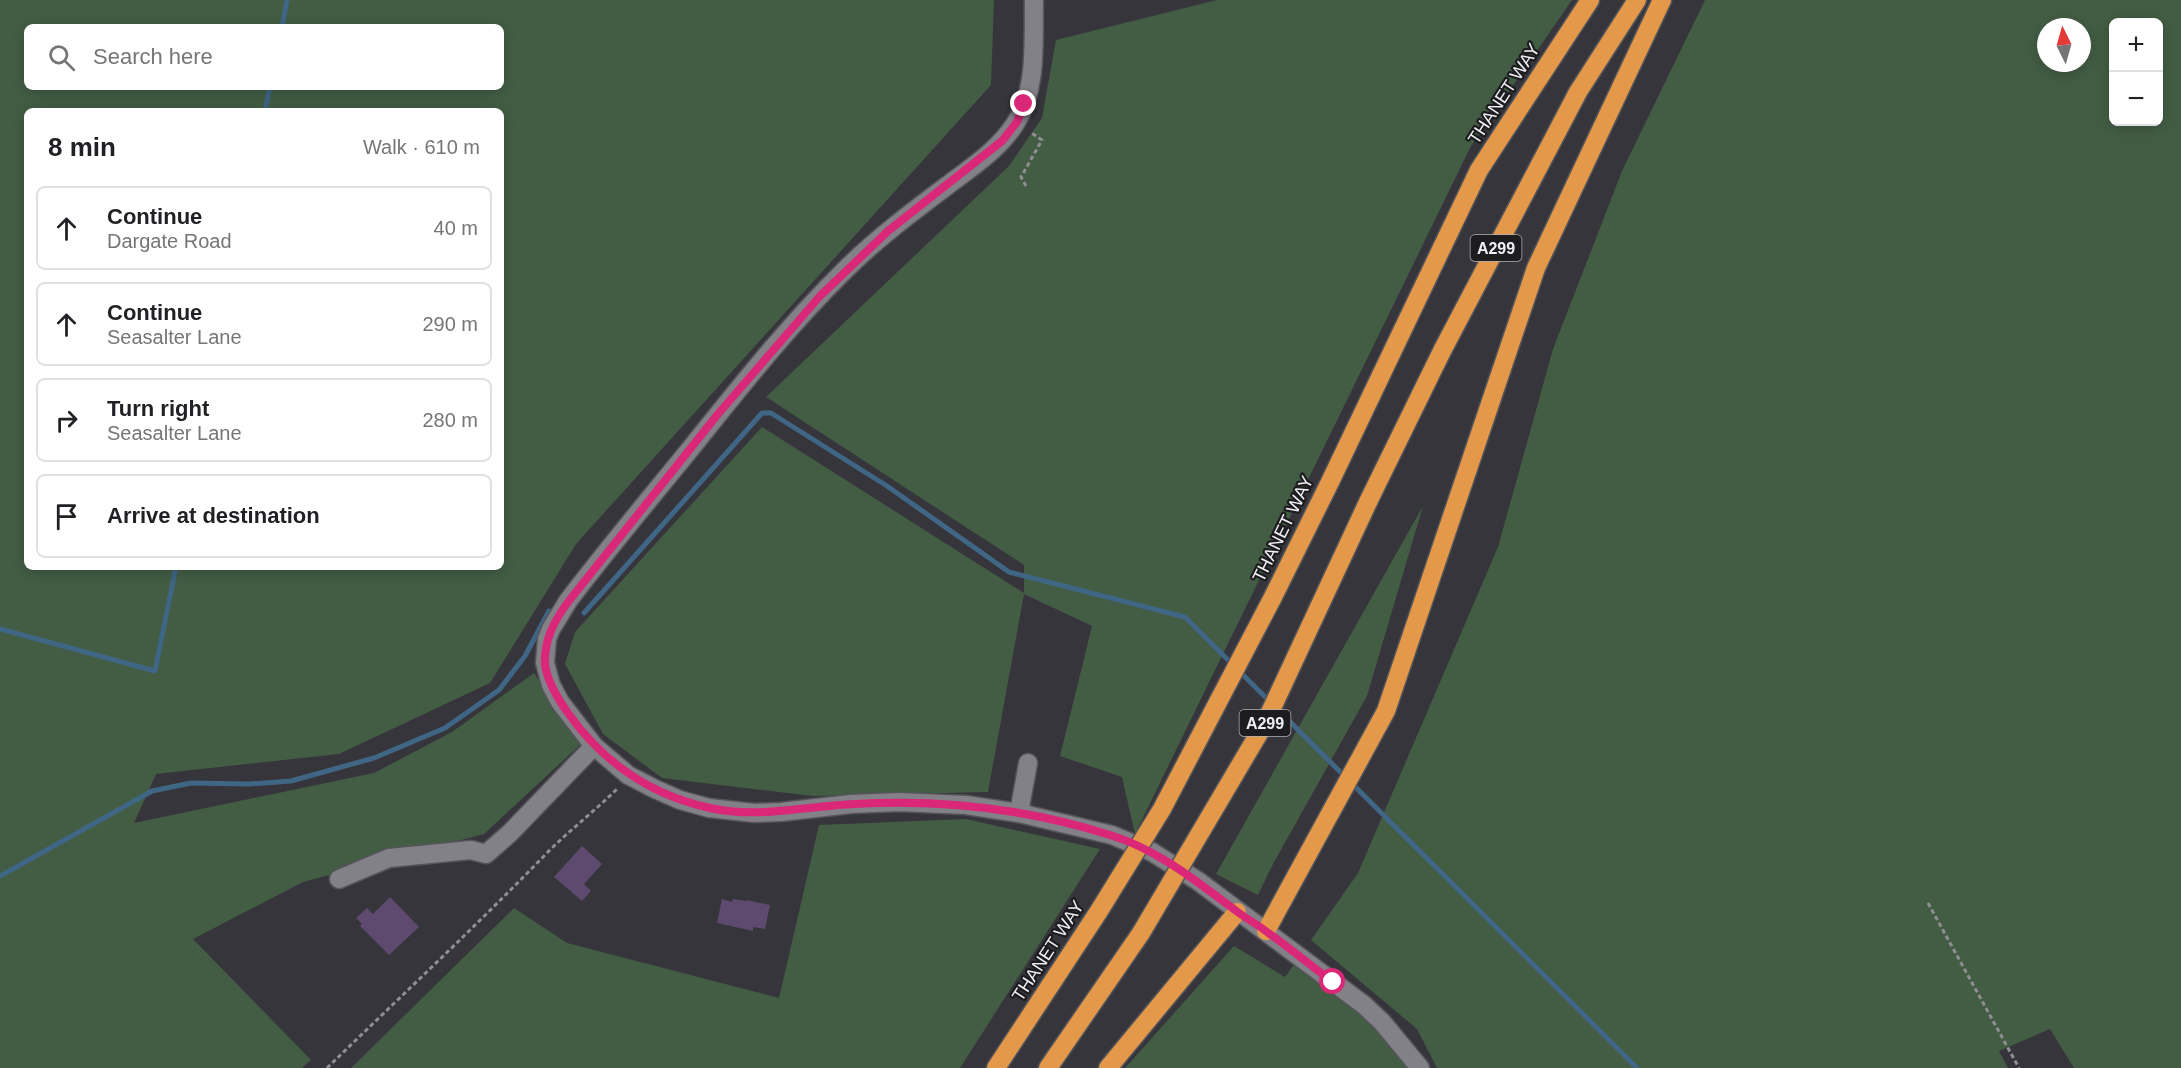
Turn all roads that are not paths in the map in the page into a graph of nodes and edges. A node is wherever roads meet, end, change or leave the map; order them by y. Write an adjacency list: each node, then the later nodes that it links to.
1 (1035, 0): 5 (street)
2 (1590, 0): 11 (highway, THANET WAY / A299, bridge)
3 (1636, 0): 12 (highway, A299, bridge)
4 (1662, 0): 10 (highway)
5 (594, 746): 7 (street); 8 (street)
6 (1028, 763): 7 (street)
7 (1019, 813): 9 (street)
8 (339, 879)
9 (1237, 912): 10 (street); 13 (highway)
10 (1266, 931): 14 (street)
11 (996, 1068)
12 (1048, 1068)
13 (1108, 1068)
14 (1420, 1068)

